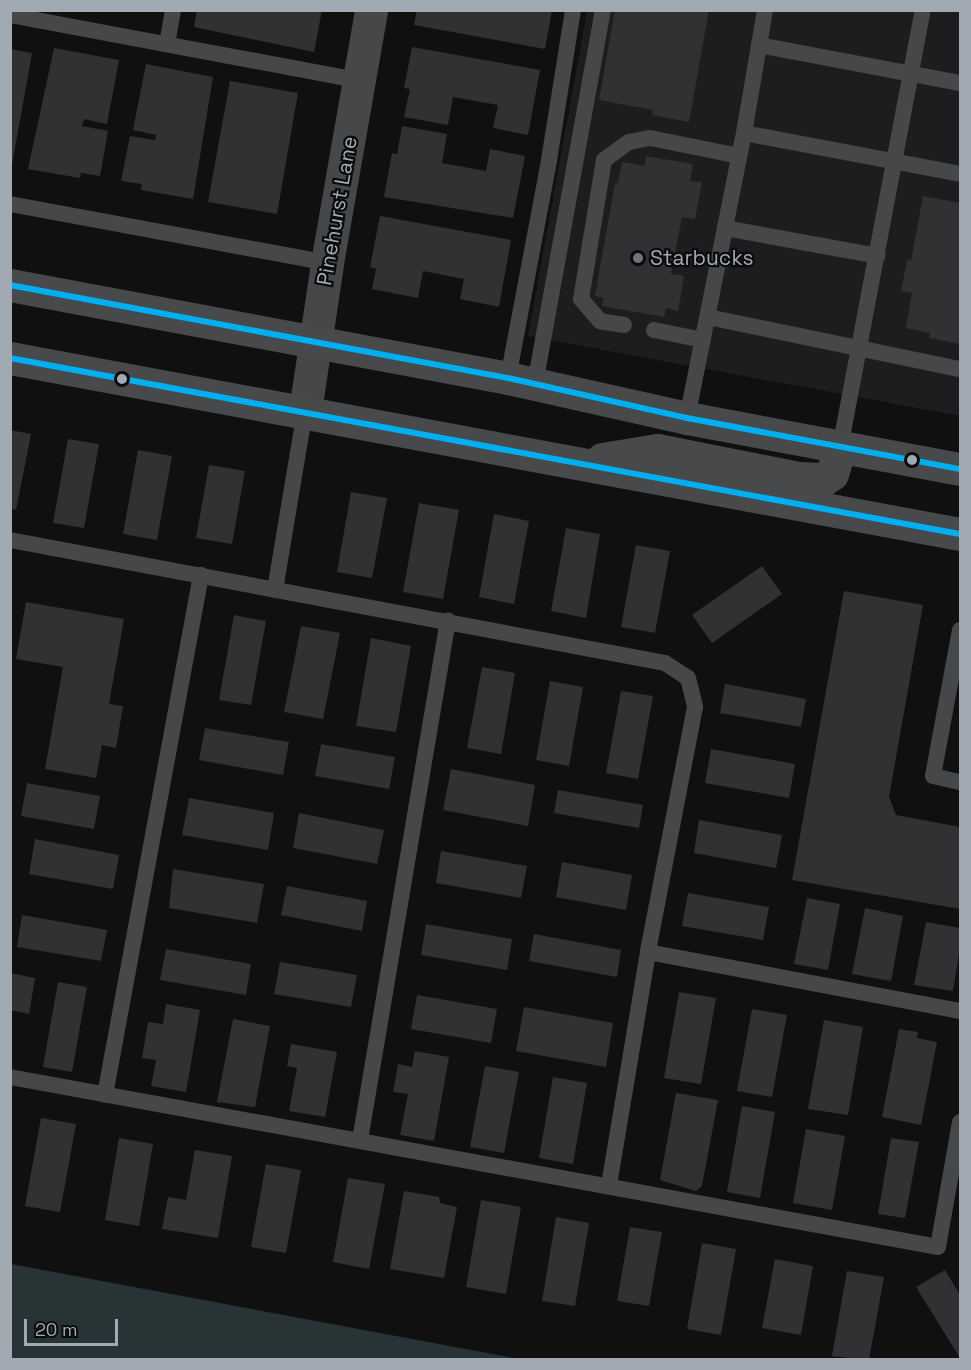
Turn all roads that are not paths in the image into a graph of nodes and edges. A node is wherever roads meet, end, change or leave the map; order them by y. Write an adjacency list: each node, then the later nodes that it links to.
1 (173, 10): 8 (lane)
2 (371, 10): 11 (street, Pinehurst Lane)
3 (573, 10): 30 (lane)
4 (603, 10): 30 (lane)
5 (765, 10): 9 (lane)
6 (923, 10): 10 (lane)
7 (10, 15): 8 (lane)
8 (167, 44): 11 (lane)
9 (759, 45): 10 (lane); 13 (lane)
10 (911, 74): 12 (lane); 15 (lane)
11 (359, 80): 20 (street, Pinehurst Lane)
12 (960, 83)
13 (744, 133): 14 (lane); 15 (lane)
14 (739, 156): 18 (lane); 23 (lane)
15 (895, 162): 16 (lane); 19 (lane)
16 (960, 174)
17 (10, 204): 20 (lane)
18 (725, 228): 19 (lane); 22 (lane)
19 (877, 256): 27 (lane)
20 (327, 263): 26 (street, Pinehurst Lane)
21 (10, 285): 26 (main road)
22 (708, 317): 25 (lane); 27 (lane)
23 (624, 325)
24 (654, 330): 25 (lane)
25 (703, 340): 32 (lane)
26 (316, 342): 30 (main road); 31 (street, Pinehurst Lane)
27 (859, 347): 29 (lane); 33 (lane)
28 (10, 358): 31 (main road)
29 (960, 369)
30 (522, 381): 32 (main road)
31 (305, 411): 34 (main road); 39 (lane)
32 (687, 418): 33 (main road)
33 (840, 448): 34 (main road); 35 (main road)
34 (580, 463): 36 (main road)
35 (960, 469)
36 (960, 534)
37 (10, 540): 38 (lane)
38 (201, 575): 39 (lane); 46 (lane)
39 (275, 590): 40 (lane)
40 (447, 620): 43 (lane); 48 (lane)
41 (960, 640): 42 (lane)
42 (960, 782)
43 (648, 952): 44 (lane); 49 (lane)
44 (960, 1011)
45 (10, 1077): 46 (lane)
46 (105, 1095): 48 (lane)
47 (960, 1122): 49 (lane)
48 (360, 1140): 49 (lane)
49 (609, 1186)

